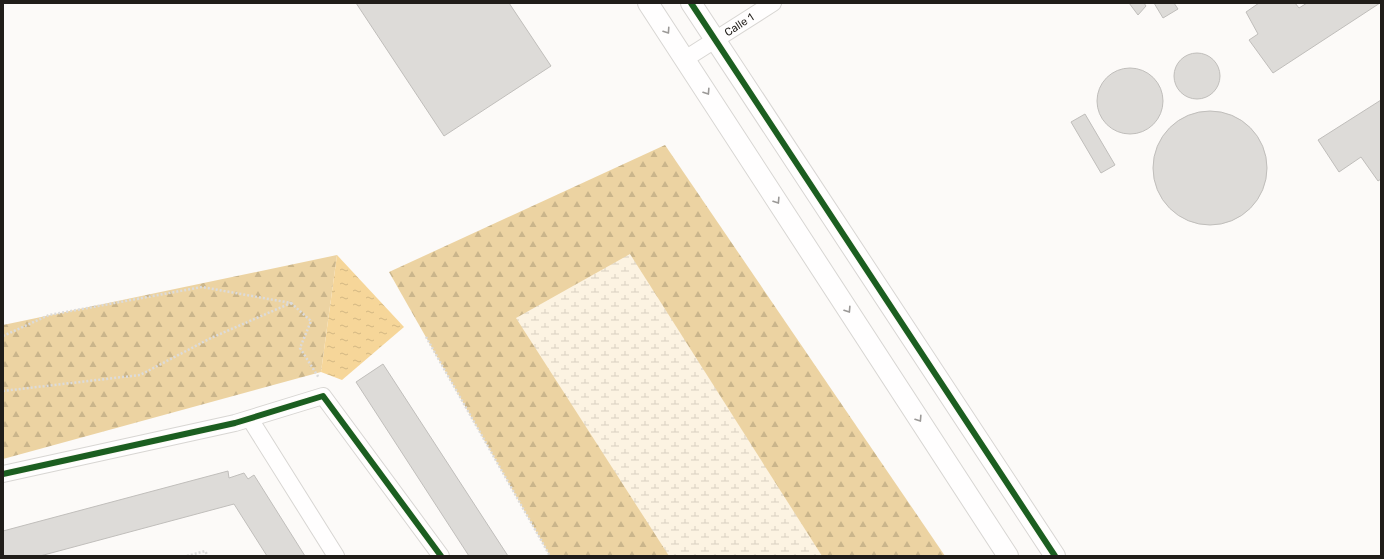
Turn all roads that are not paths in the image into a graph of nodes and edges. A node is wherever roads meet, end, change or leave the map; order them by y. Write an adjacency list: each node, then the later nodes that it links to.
1 (648, 3): 5 (street, one-way to 5)
2 (691, 3): 4 (street)
3 (773, 3): 4 (street, Calle 1)
4 (715, 40): 5 (street, Calle 1); 11 (street)
5 (685, 59): 10 (street, one-way to 10)
6 (250, 419): 7 (street); 8 (street); 9 (street)
7 (3, 474)
8 (336, 556)
9 (441, 556)
10 (1008, 556)
11 (1055, 556)

